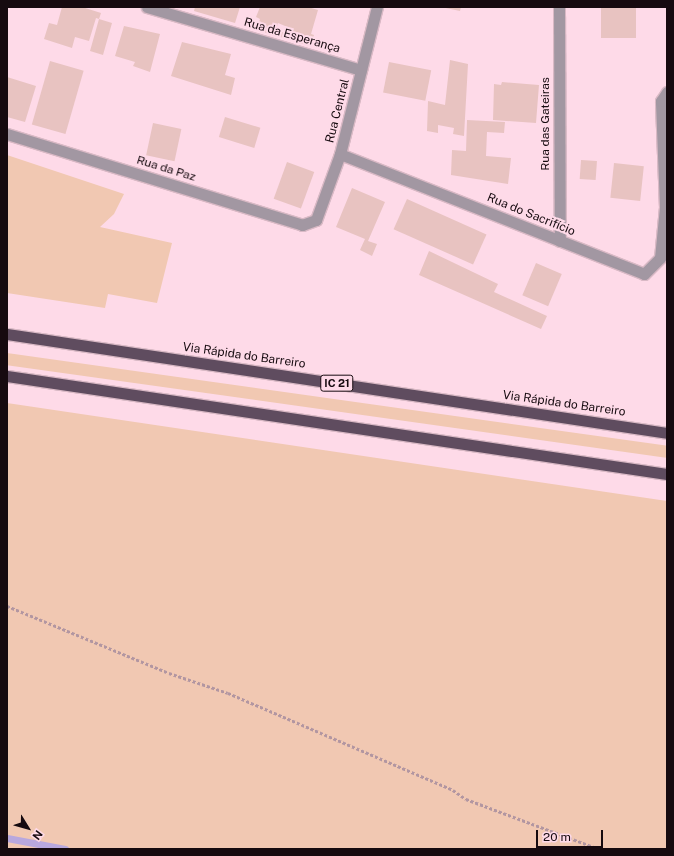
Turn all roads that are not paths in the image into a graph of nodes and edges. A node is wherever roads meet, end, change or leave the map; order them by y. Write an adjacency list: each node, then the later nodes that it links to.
1 (147, 7): 4 (street, Rua da Esperança)
2 (377, 7): 4 (street, Rua Central)
3 (558, 7): 10 (street, Rua das Gateiras)
4 (361, 70): 7 (street, Rua Central)
5 (667, 92): 8 (street)
6 (7, 134): 9 (street, Rua da Paz)
7 (340, 154): 9 (street, Rua Central); 10 (street, Rua do Sacrifício)
8 (666, 207): 10 (street, Rua do Sacrifício)
9 (316, 220)
10 (560, 241)
11 (7, 334): 13 (highway, Via Rápida do Barreiro / IC 21)
12 (7, 376): 14 (highway)
13 (667, 433)
14 (667, 474)

